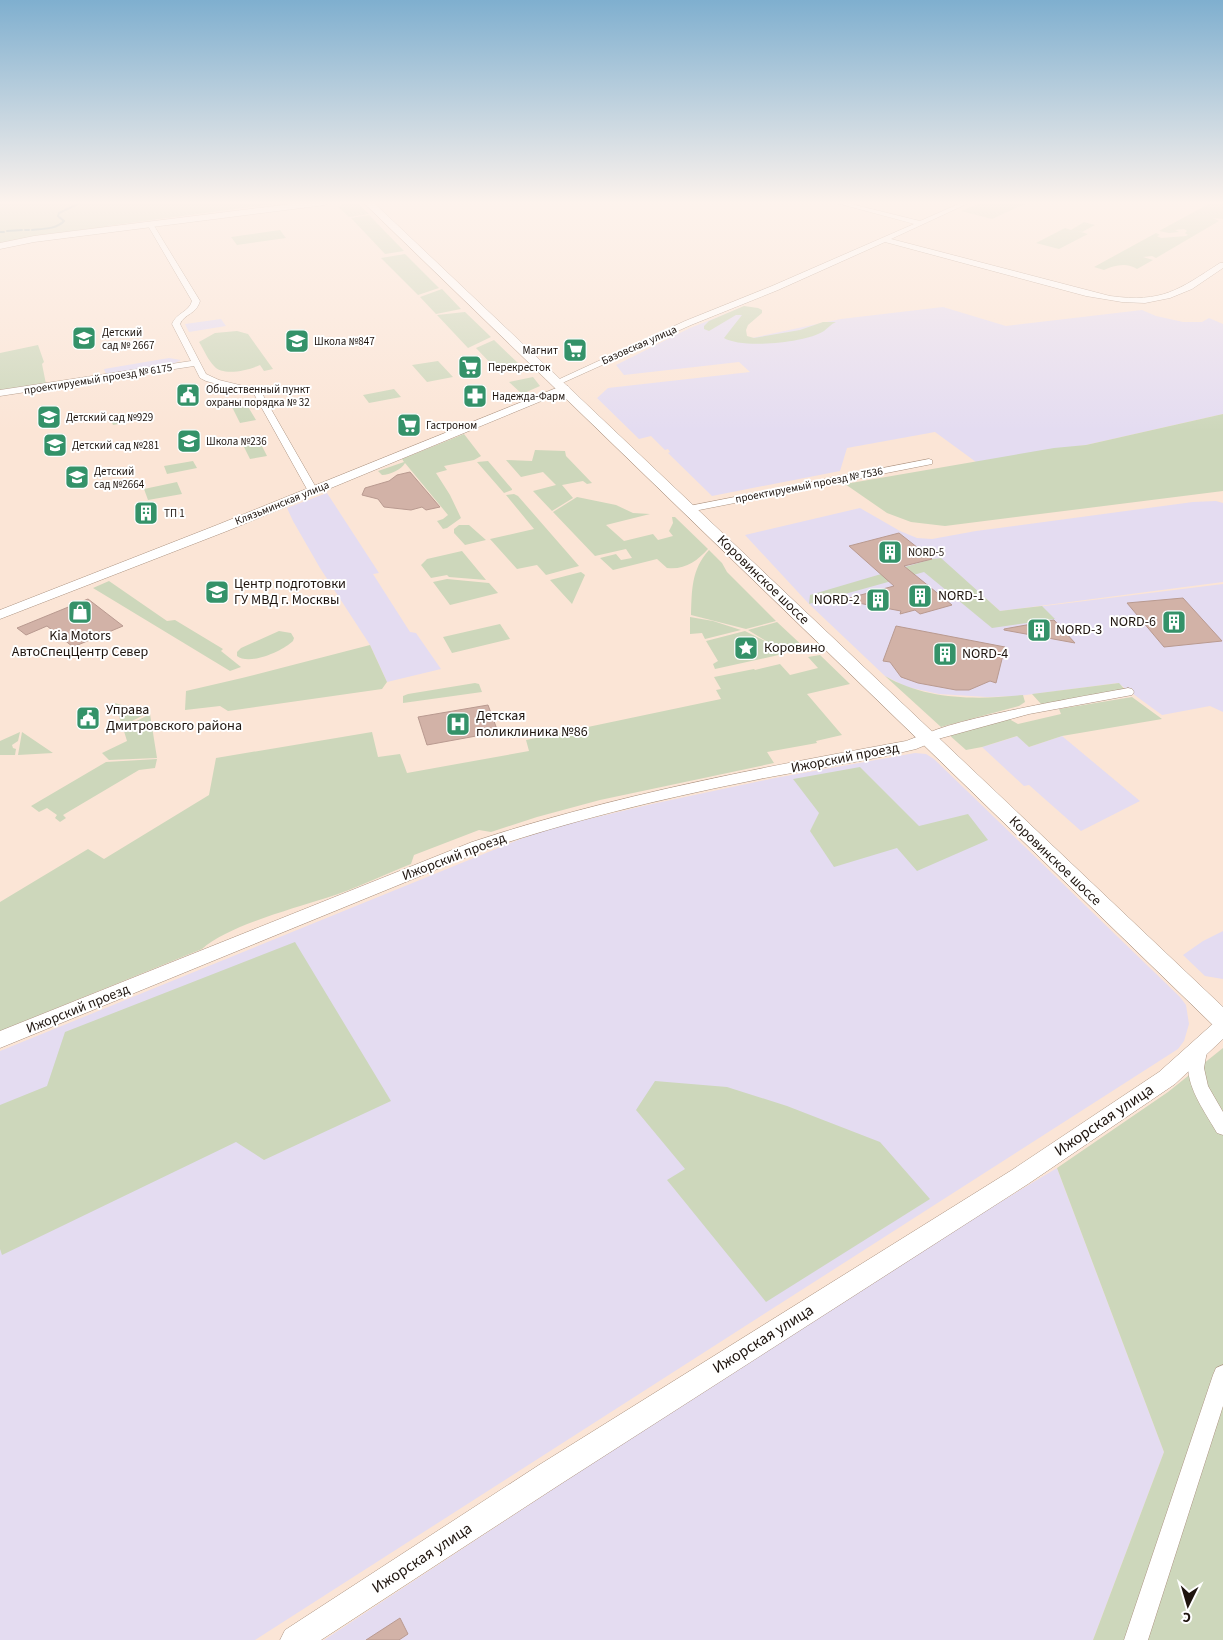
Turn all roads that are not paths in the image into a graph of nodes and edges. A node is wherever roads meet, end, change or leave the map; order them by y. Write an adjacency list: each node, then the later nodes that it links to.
1 (183, 279): 6 (street)
2 (449, 279): 7 (main road, Коровинское шоссе)
3 (796, 279): 7 (street, Базовская улица)
4 (1031, 279): 5 (street)
5 (1200, 279)
6 (196, 363): 8 (street, проектируемый проезд № 6175); 10 (street)
7 (561, 385): 10 (street, Клязьминская улица); 11 (main road, Коровинское шоссе)
8 (0, 393)
9 (929, 462): 11 (street, проектируемый проезд № 7536)
10 (313, 491): 12 (street, Клязьминская улица)
11 (689, 509): 14 (main road, Коровинское шоссе)
12 (0, 615)
13 (1128, 692): 14 (street)
14 (927, 738): 15 (main road, Коровинское шоссе); 17 (street, Ижорский проезд)
15 (1223, 1021)
16 (1223, 1027): 18 (street, Ижорская улица)
17 (0, 1040)
18 (1199, 1051): 19 (street); 21 (street, Ижорская улица)
19 (1223, 1128)
20 (1223, 1375): 22 (street)
21 (295, 1640)
22 (1136, 1640)

